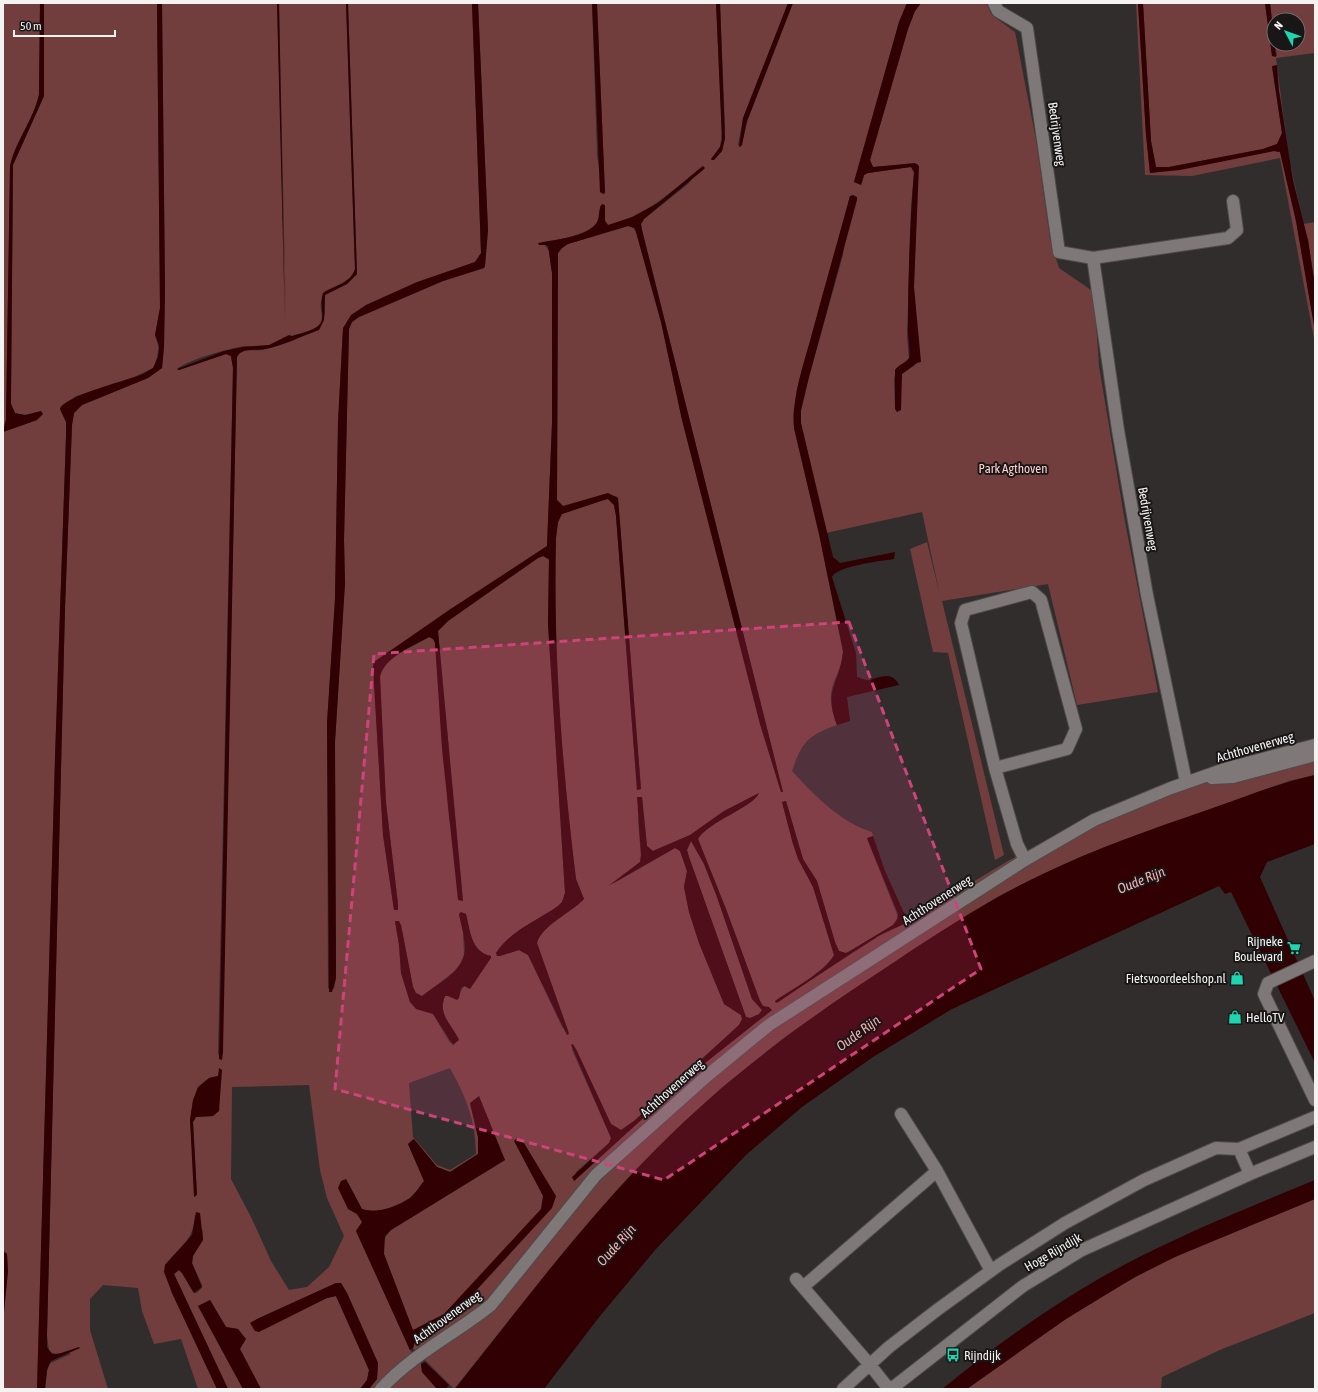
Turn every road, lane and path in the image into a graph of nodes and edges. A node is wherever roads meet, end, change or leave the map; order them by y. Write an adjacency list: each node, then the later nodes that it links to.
1 (994, 3): 3 (street, Bedrijvenweg)
2 (1233, 202): 3 (street, Bedrijvenweg)
3 (1093, 258): 8 (street, Bedrijvenweg)
4 (1315, 745): 7 (street, Achthovenerweg)
5 (1315, 755): 7 (street, Achthovenerweg)
6 (995, 768): 6 (street); 9 (street)
7 (1202, 778): 8 (street, Achthovenerweg)
8 (1186, 782): 9 (street, Achthovenerweg)
9 (1025, 860): 20 (street, Achthovenerweg)
10 (1315, 961): 11 (street)
11 (1315, 1100)
12 (901, 1114): 16 (street)
13 (1315, 1117): 15 (street)
14 (1315, 1148): 17 (street, Hoge Rijndijk)
15 (1239, 1149): 17 (street); 18 (street)
16 (937, 1171): 18 (street); 19 (street, Hoge Rijndijk)
17 (1250, 1174): 22 (street, Hoge Rijndijk)
18 (991, 1271): 19 (street)
19 (870, 1365): 21 (street); 22 (street, Hoge Rijndijk)
20 (382, 1389)
21 (843, 1389)
22 (890, 1389)

